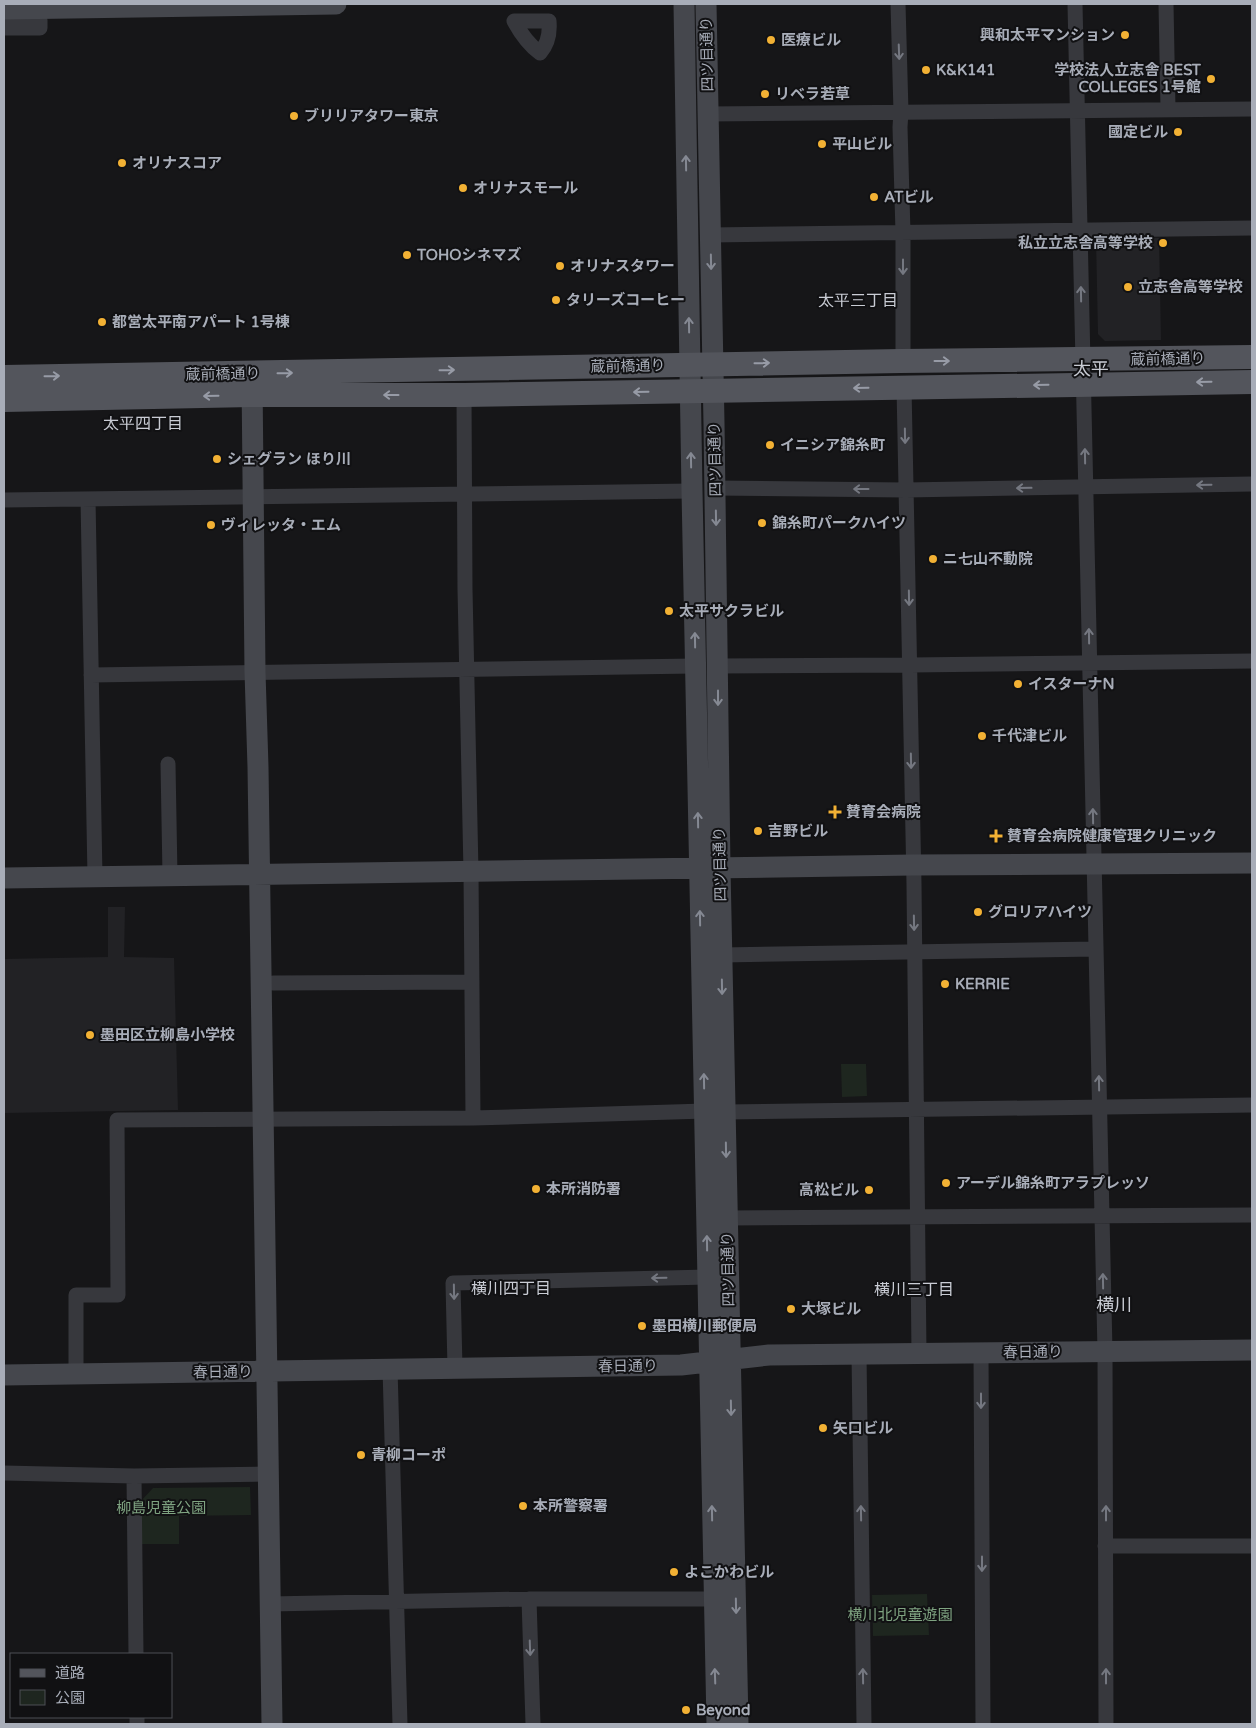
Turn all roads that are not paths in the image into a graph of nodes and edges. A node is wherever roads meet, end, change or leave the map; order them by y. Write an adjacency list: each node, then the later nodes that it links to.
1 (336, 4): 7 (street)
2 (684, 4): 23 (street, 四ツ目通り, one-way to 2)
3 (706, 4): 14 (street, 四ツ目通り)
4 (898, 4): 13 (street, one-way to 13)
5 (1075, 4): 12 (street)
6 (1166, 4): 10 (street)
7 (4, 9)
8 (4, 20): 9 (street)
9 (4, 28)
10 (1168, 109): 11 (street); 12 (street)
11 (1252, 109)
12 (1076, 110): 13 (street); 16 (street)
13 (901, 112): 14 (street); 17 (street)
14 (707, 114): 18 (street, 四ツ目通り)
15 (1252, 228): 16 (street)
16 (1080, 230): 17 (street); 20 (street, one-way to 16)
17 (903, 233): 18 (street); 21 (street, one-way to 21)
18 (710, 235): 22 (street, 四ツ目通り, one-way to 22)
19 (1252, 357): 20 (main road, 蔵前橋通り)
20 (1083, 360): 21 (main road, 蔵前橋通り, one-way to 20); 27 (street)
21 (903, 361): 22 (main road, 蔵前橋通り, one-way to 21)
22 (713, 364): 23 (main road, 蔵前橋通り); 30 (street, 四ツ目通り)
23 (689, 365): 26 (main road, 蔵前橋通り, one-way to 23); 29 (street, 四ツ目通り)
24 (4, 377): 26 (main road, 蔵前橋通り, one-way to 26)
25 (1252, 382): 27 (main road, 蔵前橋通り, one-way to 27)
26 (252, 384): 31 (main road, 蔵前橋通り, one-way to 26); 32 (main road, 蔵前橋通り, one-way to 32); 39 (street)
27 (1083, 384): 28 (main road, 蔵前橋通り, one-way to 28); 35 (street, one-way to 27)
28 (904, 387): 30 (main road, 蔵前橋通り, one-way to 30); 36 (street, one-way to 36)
29 (690, 391): 30 (main road, 蔵前橋通り); 31 (main road, 蔵前橋通り, one-way to 31); 37 (street, 四ツ目通り, one-way to 29)
30 (714, 391): 34 (street, 四ツ目通り)
31 (464, 395): 38 (street)
32 (4, 400)
33 (1252, 484): 35 (street, one-way to 35)
34 (715, 488): 36 (street, one-way to 34); 46 (street, 四ツ目通り, one-way to 46)
35 (1085, 488): 36 (street, one-way to 36); 43 (street, one-way to 35)
36 (906, 490): 44 (street, one-way to 44)
37 (692, 491): 38 (street); 45 (street, 四ツ目通り, one-way to 37)
38 (466, 494): 39 (street); 47 (street)
39 (253, 497): 40 (street); 48 (street)
40 (88, 499): 41 (street); 49 (street)
41 (4, 500)
42 (1252, 661): 43 (street)
43 (1089, 662): 44 (street); 53 (street, one-way to 43)
44 (910, 665): 46 (street); 52 (street, one-way to 52)
45 (695, 666): 47 (street); 54 (street, 四ツ目通り, one-way to 45)
46 (718, 666): 55 (street, 四ツ目通り, one-way to 55)
47 (467, 669): 48 (street); 56 (street)
48 (255, 672): 49 (street); 57 (street)
49 (91, 675): 59 (street)
50 (168, 764): 58 (street)
51 (1252, 863): 53 (street)
52 (913, 865): 53 (street); 55 (street); 62 (street, one-way to 62)
53 (1094, 865): 61 (street)
54 (699, 869): 55 (street); 56 (street); 69 (street, 四ツ目通り, one-way to 54)
55 (720, 869): 63 (street, 四ツ目通り)
56 (471, 872): 57 (street); 64 (street)
57 (259, 875): 58 (street); 71 (street)
58 (170, 876): 59 (street)
59 (95, 877): 60 (street)
60 (4, 878)
61 (1096, 949): 62 (street); 67 (street, one-way to 61)
62 (914, 952): 63 (street); 68 (street)
63 (722, 955): 69 (street, 四ツ目通り, one-way to 69)
64 (472, 982): 65 (street); 70 (street)
65 (273, 983)
66 (1252, 1106): 67 (street)
67 (1099, 1108): 68 (street); 72 (street)
68 (916, 1110): 69 (street); 74 (street)
69 (715, 1112): 70 (street); 75 (street, 四ツ目通り, one-way to 75); 76 (street, 四ツ目通り, one-way to 69)
70 (473, 1118): 71 (street)
71 (263, 1120): 85 (street); 86 (street)
72 (1102, 1216): 73 (street); 74 (street); 78 (street, one-way to 72)
73 (1252, 1216)
74 (917, 1217): 75 (street); 79 (street)
75 (727, 1218): 82 (street, 四ツ目通り)
76 (708, 1277): 82 (street, 四ツ目通り); 84 (street, one-way to 84)
77 (1252, 1350): 78 (street, 春日通り)
78 (1105, 1351): 80 (street, 春日通り); 91 (street, one-way to 78)
79 (919, 1353): 80 (street, 春日通り); 81 (street, 春日通り)
80 (981, 1353): 104 (street, one-way to 104)
81 (859, 1354): 82 (street, 春日通り); 103 (street, one-way to 81)
82 (720, 1361): 84 (street, 春日通り); 94 (street, 四ツ目通り, one-way to 82); 102 (street, 四ツ目通り, one-way to 102)
83 (390, 1368): 84 (street, 春日通り); 85 (street, 春日通り); 95 (street)
84 (455, 1368)
85 (267, 1370): 86 (street, 春日通り); 89 (street)
86 (76, 1374): 87 (street, 春日通り)
87 (4, 1375)
88 (4, 1473): 90 (street)
89 (268, 1474): 90 (street); 96 (street)
90 (134, 1476): 97 (street)
91 (1106, 1546): 92 (street); 105 (street, one-way to 91)
92 (1252, 1546)
93 (528, 1599): 94 (street); 95 (street); 100 (street, one-way to 100)
94 (713, 1599): 101 (street, 四ツ目通り, one-way to 94)
95 (396, 1602): 96 (street); 99 (street)
96 (270, 1604): 98 (street)
97 (136, 1653)
98 (272, 1724)
99 (400, 1724)
100 (533, 1724)
101 (717, 1724)
102 (738, 1724)
103 (864, 1724)
104 (983, 1724)
105 (1106, 1724)

